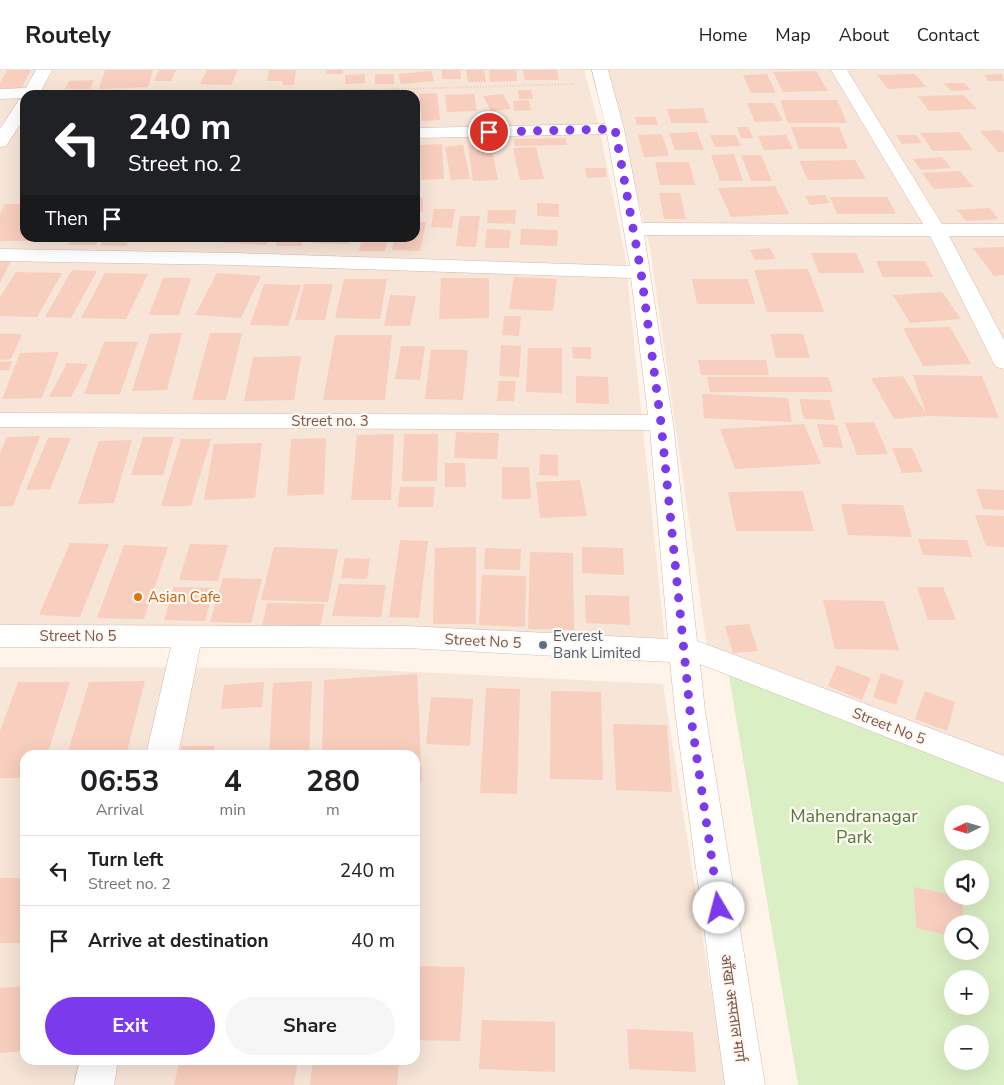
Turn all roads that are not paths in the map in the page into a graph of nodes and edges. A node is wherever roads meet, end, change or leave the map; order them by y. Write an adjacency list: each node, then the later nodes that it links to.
1 (44, 70): 4 (street)
2 (839, 70): 14 (street)
3 (602, 76): 8 (street, आँखा अस्पताल मार्ग)
4 (33, 90)
5 (0, 94): 6 (street)
6 (20, 96)
7 (20, 111): 11 (street)
8 (615, 129): 9 (street); 12 (street, आँखा अस्पताल मार्ग)
9 (420, 133)
10 (20, 138): 11 (street)
11 (1, 140)
12 (634, 228): 14 (street); 16 (street, आँखा अस्पताल मार्ग)
13 (1004, 230): 14 (street)
14 (937, 231): 17 (street)
15 (0, 255): 16 (street)
16 (641, 272): 19 (street, आँखा अस्पताल मार्ग)
17 (1004, 362)
18 (0, 420): 19 (street, Street no. 3)
19 (661, 423): 22 (street, आँखा अस्पताल मार्ग)
20 (188, 635): 21 (street, Street No 5); 22 (street, Street No 5); 23 (street)
21 (0, 636)
22 (684, 651): 24 (street, Street No 5); 27 (street, आँखा अस्पताल मार्ग)
23 (163, 750)
24 (1004, 770)
25 (98, 1065): 26 (street)
26 (94, 1085)
27 (745, 1085)

